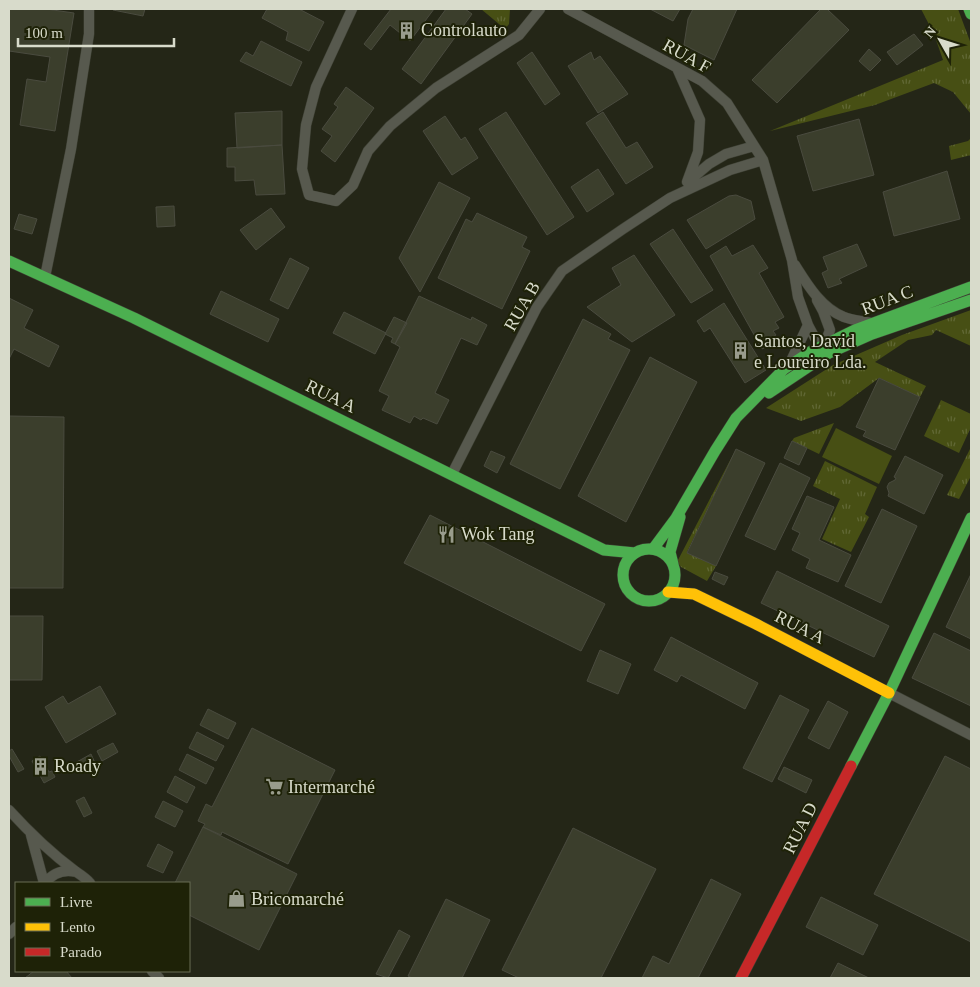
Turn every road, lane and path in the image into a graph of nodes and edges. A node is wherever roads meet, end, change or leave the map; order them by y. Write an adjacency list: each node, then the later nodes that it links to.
1 (89, 9): 14 (street)
2 (352, 9): 3 (street)
3 (540, 9)
4 (568, 9): 7 (street, RUA F)
5 (968, 9): 6 (street)
6 (971, 14)
7 (677, 68): 8 (street, RUA F); 10 (street, RUA B)
8 (754, 146): 9 (street, RUA F); 10 (street, RUA B)
9 (763, 160): 11 (street, RUA B); 12 (street, RUA F)
10 (688, 182): 11 (street, RUA B)
11 (670, 198): 23 (street, RUA B)
12 (792, 260): 16 (street); 19 (street)
13 (10, 262): 14 (street, RUA A)
14 (45, 278): 23 (street, RUA A)
15 (971, 287): 18 (street, RUA C)
16 (813, 294): 18 (street); 20 (street)
17 (971, 300): 20 (street, RUA C)
18 (871, 324): 20 (street, RUA C)
19 (808, 325): 20 (street); 21 (street)
20 (826, 349): 21 (street, RUA C); 22 (street, RUA C)
21 (789, 365): 22 (street, RUA C)
22 (748, 407): 24 (street, RUA C)
23 (452, 474): 27 (street, RUA A)
24 (683, 507): 26 (street, RUA C); 29 (street, RUA C)
25 (971, 518): 33 (street, RUA D)
26 (652, 549): 28 (street); 29 (street)
27 (604, 550): 28 (street, RUA A); 30 (street)
28 (635, 553): 30 (street)
29 (674, 568): 31 (street); 32 (street, RUA A)
30 (623, 571): 31 (street)
31 (668, 592): 32 (street, RUA A)
32 (694, 594): 33 (street, RUA A)
33 (889, 693): 34 (street); 41 (street, RUA D)
34 (971, 735)
35 (9, 810): 36 (street)
36 (31, 834): 37 (street); 38 (street)
37 (76, 872): 39 (street); 40 (street)
38 (44, 882)
39 (45, 882)
40 (89, 882)
41 (741, 978)

